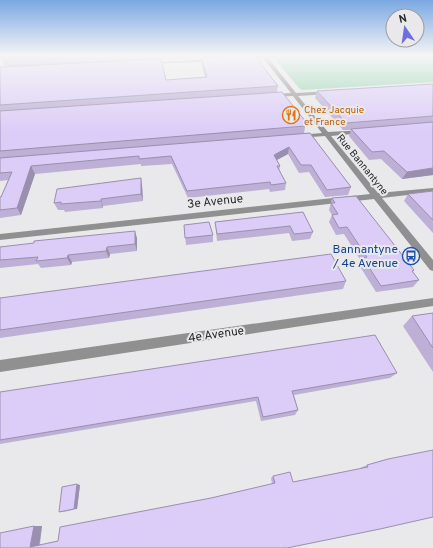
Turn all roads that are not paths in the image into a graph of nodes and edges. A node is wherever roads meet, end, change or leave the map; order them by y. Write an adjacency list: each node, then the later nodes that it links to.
1 (283, 81): 3 (street, Rue Bannantyne)
2 (334, 92): 3 (street)
3 (294, 94): 4 (street); 6 (street, Rue Bannantyne)
4 (261, 96)
5 (369, 131): 6 (street)
6 (327, 135): 7 (street); 9 (street, Rue Bannantyne)
7 (289, 138)
8 (433, 190): 9 (street, 3e Avenue)
9 (376, 196): 10 (street, 3e Avenue); 11 (street, Rue Bannantyne)
10 (0, 237)
11 (433, 267)
12 (433, 302): 13 (street, 4e Avenue)
13 (0, 366)

